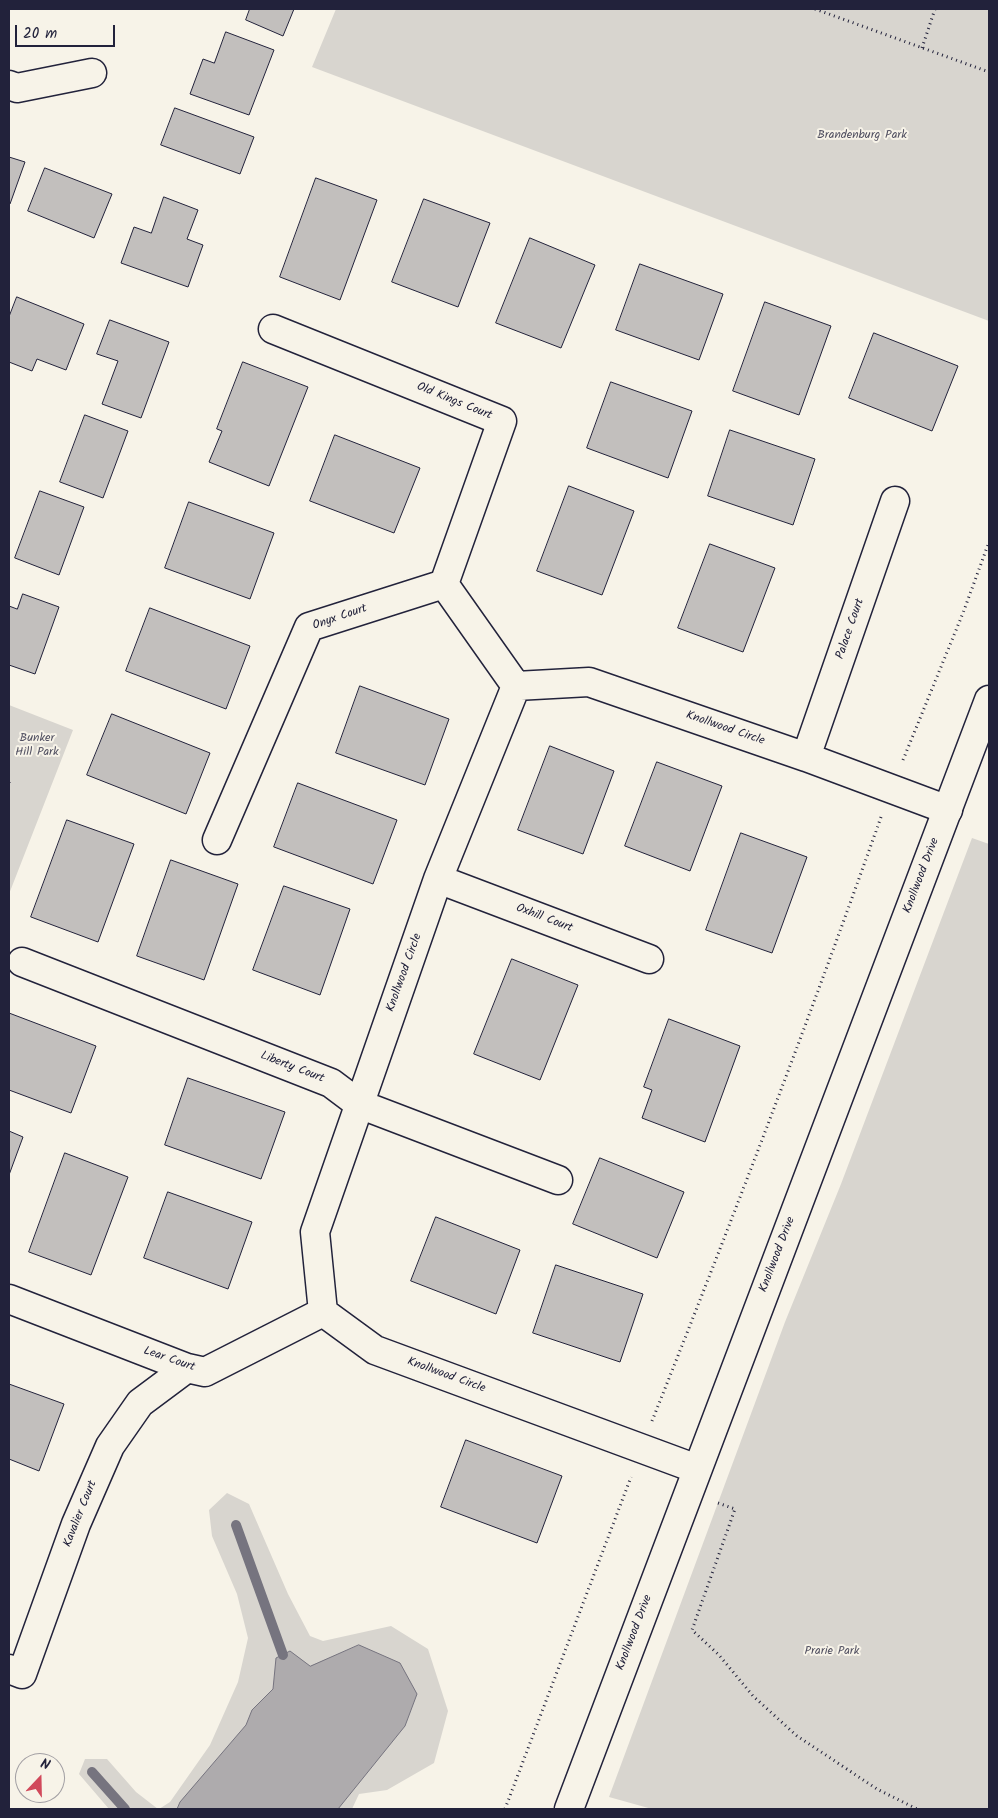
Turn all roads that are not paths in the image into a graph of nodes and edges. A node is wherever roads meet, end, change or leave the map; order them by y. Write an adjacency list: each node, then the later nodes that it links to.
1 (92, 73): 2 (street)
2 (9, 85)
3 (273, 329): 5 (street, Old Kings Court)
4 (895, 501): 8 (street, Palace Court)
5 (444, 584): 6 (street); 10 (street, Onyx Court)
6 (516, 686): 8 (street, Knollwood Circle); 11 (street, Knollwood Circle)
7 (989, 700): 9 (street, Knollwood Drive)
8 (806, 757): 9 (street, Knollwood Circle)
9 (948, 810): 19 (street, Knollwood Drive)
10 (217, 840)
11 (438, 879): 12 (street, Oxhill Court); 14 (street, Knollwood Circle)
12 (649, 959)
13 (22, 962): 14 (street, Liberty Court)
14 (359, 1104): 15 (street, Liberty Court); 17 (street, Knollwood Circle)
15 (558, 1180)
16 (9, 1299): 18 (street, Lear Court)
17 (323, 1312): 18 (street, Lear Court); 19 (street, Knollwood Circle)
18 (188, 1368): 20 (street, Kavalier Court)
19 (697, 1469): 21 (street, Knollwood Drive)
20 (9, 1669)
21 (569, 1809)

